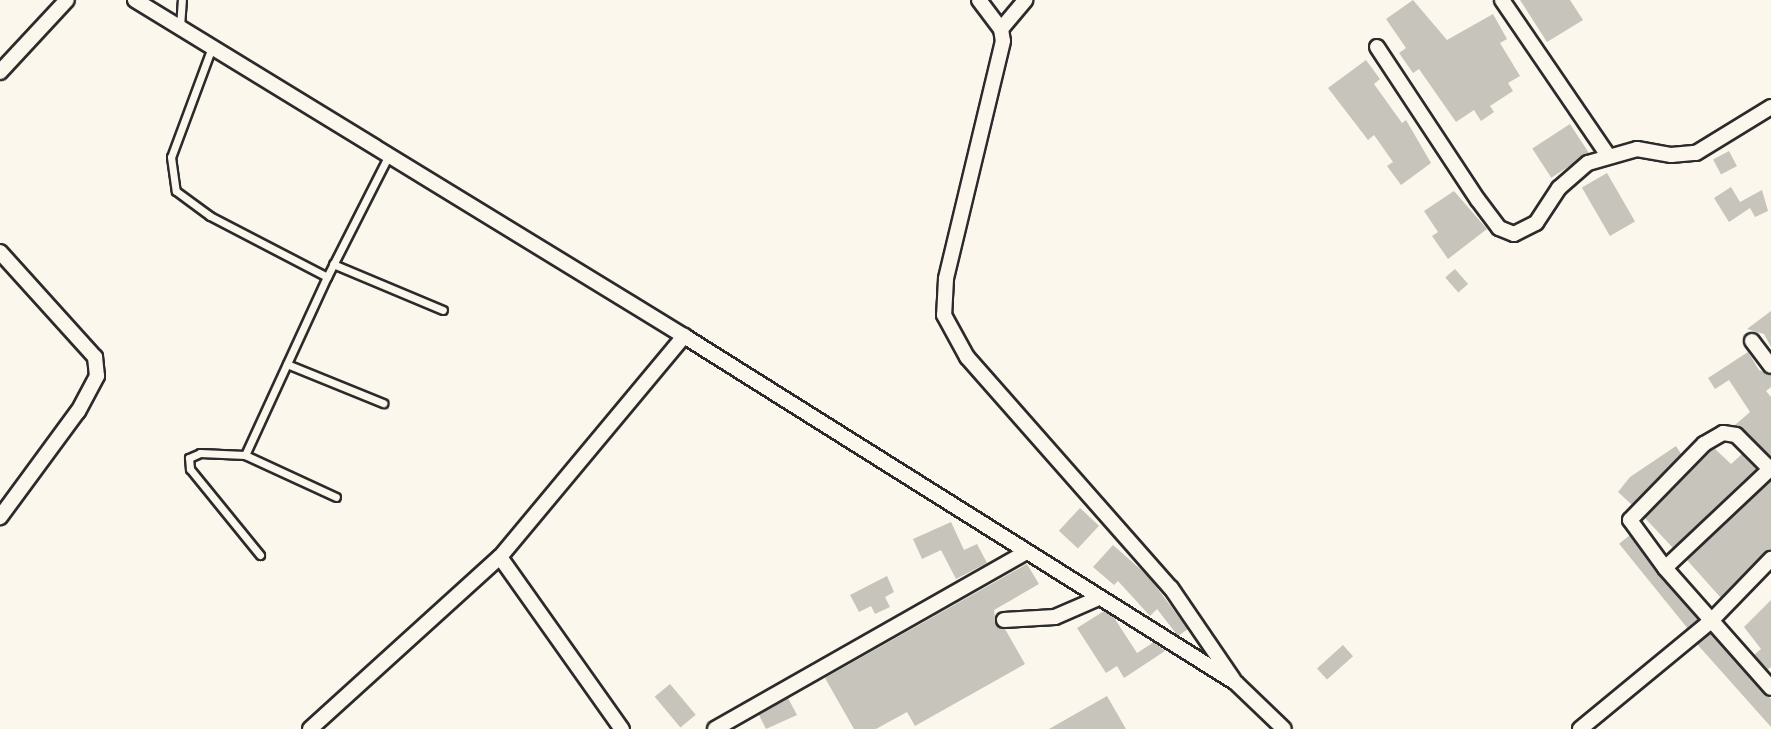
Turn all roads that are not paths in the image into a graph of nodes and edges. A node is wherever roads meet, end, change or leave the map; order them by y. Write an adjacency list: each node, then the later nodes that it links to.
1 (67, 0): 11 (street)
2 (182, 0): 7 (lane)
3 (979, 0): 8 (street)
4 (1025, 0): 8 (street)
5 (1502, 0): 14 (street)
6 (143, 2): 7 (street)
7 (180, 27): 9 (street)
8 (1001, 29): 36 (street)
9 (212, 47): 13 (street); 17 (lane)
10 (1377, 47): 14 (street)
11 (0, 72)
12 (1771, 107): 14 (street)
13 (390, 154): 16 (lane); 19 (street)
14 (1607, 154)
15 (0, 252): 27 (street)
16 (333, 264): 17 (lane); 18 (lane)
17 (327, 277): 21 (lane)
18 (443, 310)
19 (684, 336): 28 (street); 30 (street)
20 (1752, 341): 22 (street)
21 (287, 364): 23 (lane); 24 (lane)
22 (1771, 366)
23 (383, 403)
24 (245, 455): 26 (lane); 29 (lane)
25 (1770, 468): 32 (street); 32 (street)
26 (336, 497)
27 (0, 517)
28 (1026, 552): 33 (street); 40 (street)
29 (260, 555)
30 (500, 557): 38 (street); 39 (street)
31 (1771, 559): 35 (street)
32 (1665, 568): 35 (street)
33 (1099, 598): 34 (street); 36 (street)
34 (1004, 620)
35 (1712, 620): 37 (street); 42 (street)
36 (1236, 683): 41 (street)
37 (1770, 685)
38 (310, 729)
39 (622, 729)
40 (715, 729)
41 (1284, 729)
42 (1580, 729)

